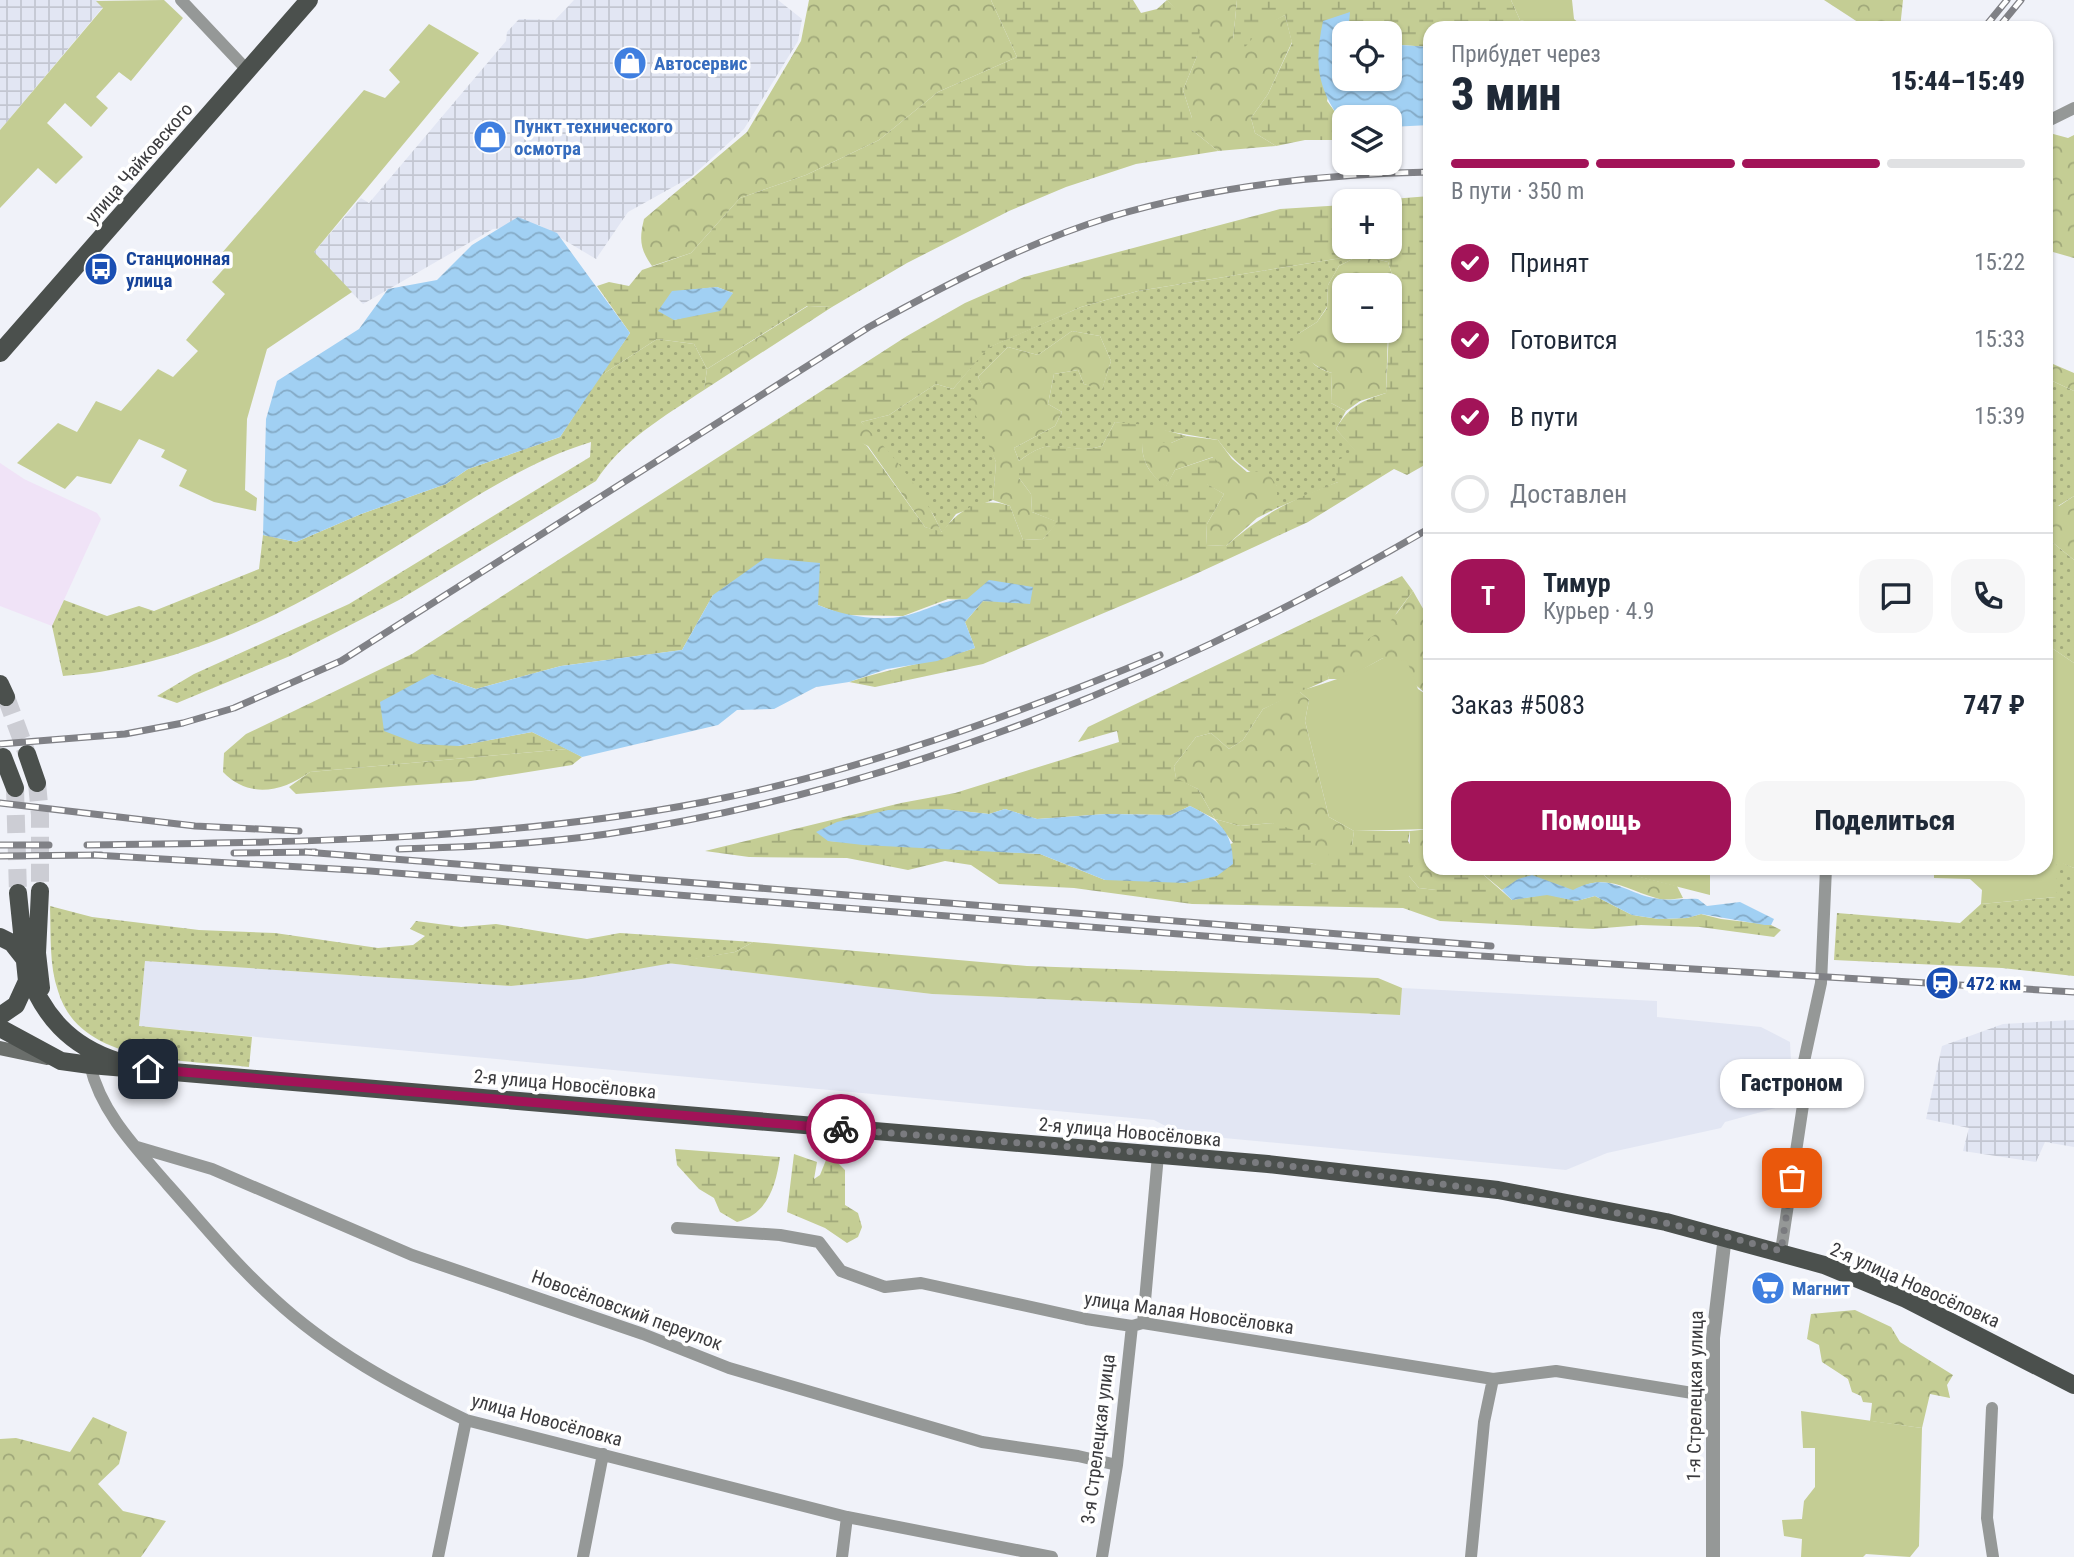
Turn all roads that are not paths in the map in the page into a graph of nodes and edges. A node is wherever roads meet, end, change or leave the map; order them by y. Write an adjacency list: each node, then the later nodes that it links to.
1 (181, 0): 3 (street)
2 (309, 0): 3 (main road, улица Чайковского)
3 (248, 71): 6 (main road, улица Чайковского)
4 (2074, 108): 5 (street)
5 (2053, 118)
6 (0, 353)
7 (27, 754): 9 (main road)
8 (4, 757): 10 (main road)
9 (37, 783)
10 (15, 788)
11 (1826, 875): 27 (street)
12 (40, 891): 17 (main road)
13 (18, 893): 15 (main road)
14 (0, 937): 15 (main road)
15 (24, 963): 16 (main road); 17 (main road, 2-я улица Новосёловка)
16 (0, 1016)
17 (55, 1023): 22 (main road, 2-я улица Новосёловка)
18 (0, 1028): 20 (main road, 2-я улица Новосёловка)
19 (0, 1048): 20 (main road, 2-я улица Новосёловка)
20 (61, 1061): 21 (main road, 2-я улица Новосёловка)
21 (90, 1065): 22 (main road, 2-я улица Новосёловка); 23 (street, улица Новосёловка)
22 (148, 1069): 24 (main road, 2-я улица Новосёловка)
23 (136, 1147): 33 (street, улица Новосёловка); 35 (street, Новосёловский переулок)
24 (1158, 1155): 26 (main road, 2-я улица Новосёловка); 28 (street, 3-я Стрелецкая улица)
25 (677, 1228): 28 (street, улица Малая Новосёловка)
26 (1725, 1236): 27 (main road, 2-я улица Новосёловка); 31 (street, 1-я Стрелецкая улица)
27 (1781, 1251): 30 (main road, 2-я улица Новосёловка)
28 (1138, 1324): 29 (street, улица Малая Новосёловка); 35 (street, 3-я Стрелецкая улица)
29 (1493, 1379): 31 (street, улица Малая Новосёловка); 42 (street)
30 (2074, 1385)
31 (1712, 1396): 43 (street, 1-я Стрелецкая улица)
32 (1993, 1408): 44 (street)
33 (466, 1420): 34 (street, улица Новосёловка); 37 (street)
34 (603, 1454): 36 (street, улица Новосёловка); 38 (street)
35 (1117, 1465): 41 (street, 3-я Стрелецкая улица)
36 (847, 1517): 39 (street); 40 (street, улица Новосёловка)
37 (438, 1557)
38 (583, 1557)
39 (842, 1557)
40 (1052, 1557)
41 (1102, 1557)
42 (1471, 1557)
43 (1713, 1557)
44 (1993, 1557)

